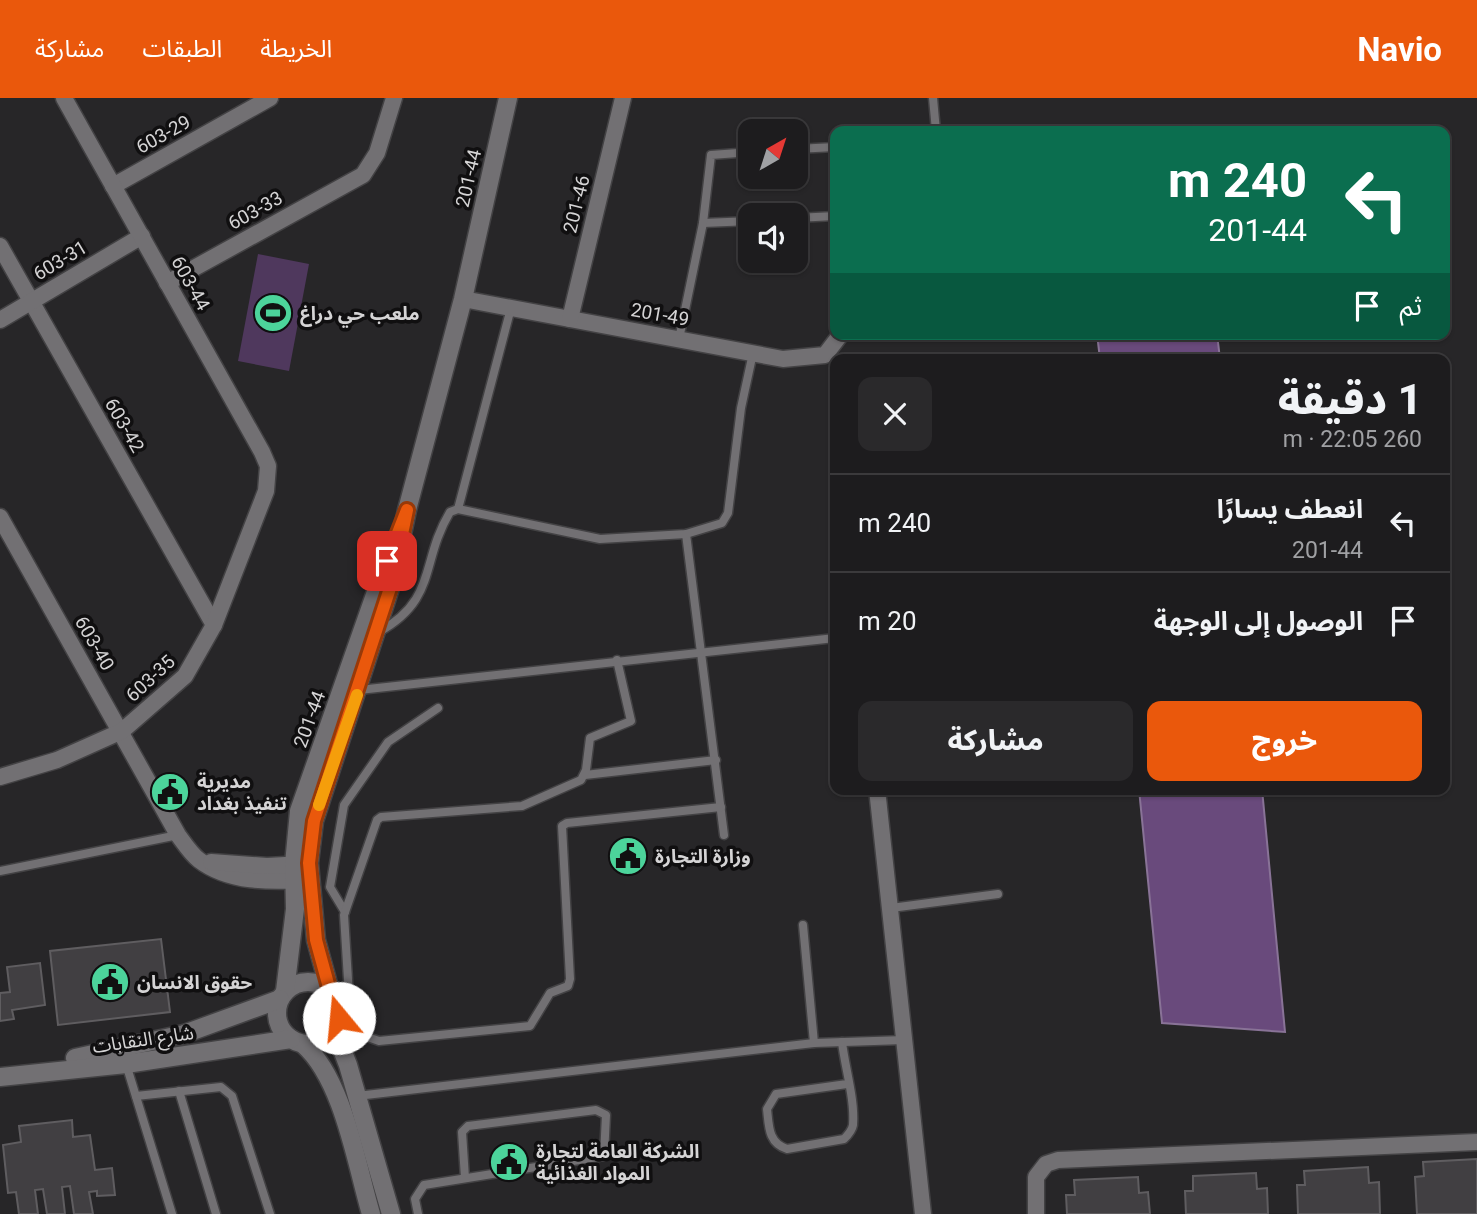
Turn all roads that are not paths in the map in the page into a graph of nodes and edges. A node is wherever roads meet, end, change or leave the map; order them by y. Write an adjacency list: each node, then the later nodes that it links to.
1 (64, 98): 11 (street, 603-44)
2 (270, 98): 11 (street, 603-29)
3 (394, 98): 18 (street, 603-33)
4 (508, 98): 19 (street, 201-44)
5 (623, 98): 22 (street, 201-46)
6 (933, 98): 7 (lane)
7 (936, 126)
8 (830, 146): 9 (lane)
9 (808, 148)
10 (738, 153): 15 (lane)
11 (113, 186): 16 (street, 603-44)
12 (830, 216): 13 (lane)
13 (808, 217)
14 (738, 222): 15 (lane)
15 (703, 223): 24 (lane)
16 (142, 236): 18 (street, 603-44); 20 (street, 603-31)
17 (0, 246): 20 (street, 603-42)
18 (167, 283): 27 (street, 603-44)
19 (463, 299): 21 (street, 201-49); 29 (street, 201-44)
20 (31, 302): 23 (street, 603-31); 32 (street, 603-42)
21 (511, 308): 22 (street, 201-49); 28 (lane)
22 (570, 319): 24 (street, 201-49)
23 (0, 320)
24 (679, 339): 26 (street, 201-49)
25 (836, 340): 26 (street, 201-49)
26 (753, 353): 31 (lane)
27 (266, 491): 32 (street, 603-35)
28 (458, 509): 31 (lane); 33 (lane)
29 (407, 510): 33 (street, 201-44); 48 (street, 201-44)
30 (0, 517): 39 (street, 603-40)
31 (686, 534): 35 (lane)
32 (215, 625): 39 (street, 603-35)
33 (376, 634): 37 (street, 201-44)
34 (830, 639): 35 (lane)
35 (701, 655): 36 (lane); 40 (lane)
36 (617, 660): 37 (lane); 41 (lane)
37 (359, 690): 48 (street, 201-44)
38 (438, 708): 51 (lane)
39 (122, 731): 42 (street, 603-35); 45 (street, 603-40)
40 (716, 760): 41 (lane); 44 (lane)
41 (585, 775): 51 (lane)
42 (0, 777)
43 (878, 795): 50 (street)
44 (721, 807): 46 (lane); 55 (lane)
45 (178, 835): 47 (lane); 48 (street, 603-40)
46 (724, 835)
47 (0, 871)
48 (302, 872): 53 (street, 201-44); 54 (street, 201-44)
49 (998, 894): 50 (lane)
50 (891, 908): 56 (street)
51 (345, 912): 55 (lane)
52 (803, 925): 59 (lane)
53 (330, 991): 54 (street); 55 (street)
54 (282, 995): 57 (street); 61 (street, شارع النقابات)
55 (341, 1025): 57 (street); 66 (street)
56 (906, 1040): 58 (lane); 75 (street)
57 (297, 1042): 60 (street, شارع النقابات); 72 (street)
58 (842, 1042): 59 (lane); 63 (lane)
59 (814, 1043): 66 (lane)
60 (126, 1064): 62 (street, شارع النقابات); 65 (lane)
61 (0, 1069)
62 (0, 1077)
63 (847, 1084): 63 (lane)
64 (179, 1091): 65 (lane); 70 (lane); 71 (lane)
65 (136, 1096): 69 (lane)
66 (357, 1096): 73 (street)
67 (1477, 1142): 76 (street)
68 (465, 1178): 68 (lane); 74 (lane)
69 (172, 1214)
70 (216, 1214)
71 (270, 1214)
72 (371, 1214)
73 (391, 1214)
74 (418, 1214)
75 (923, 1214)
76 (1036, 1214)

